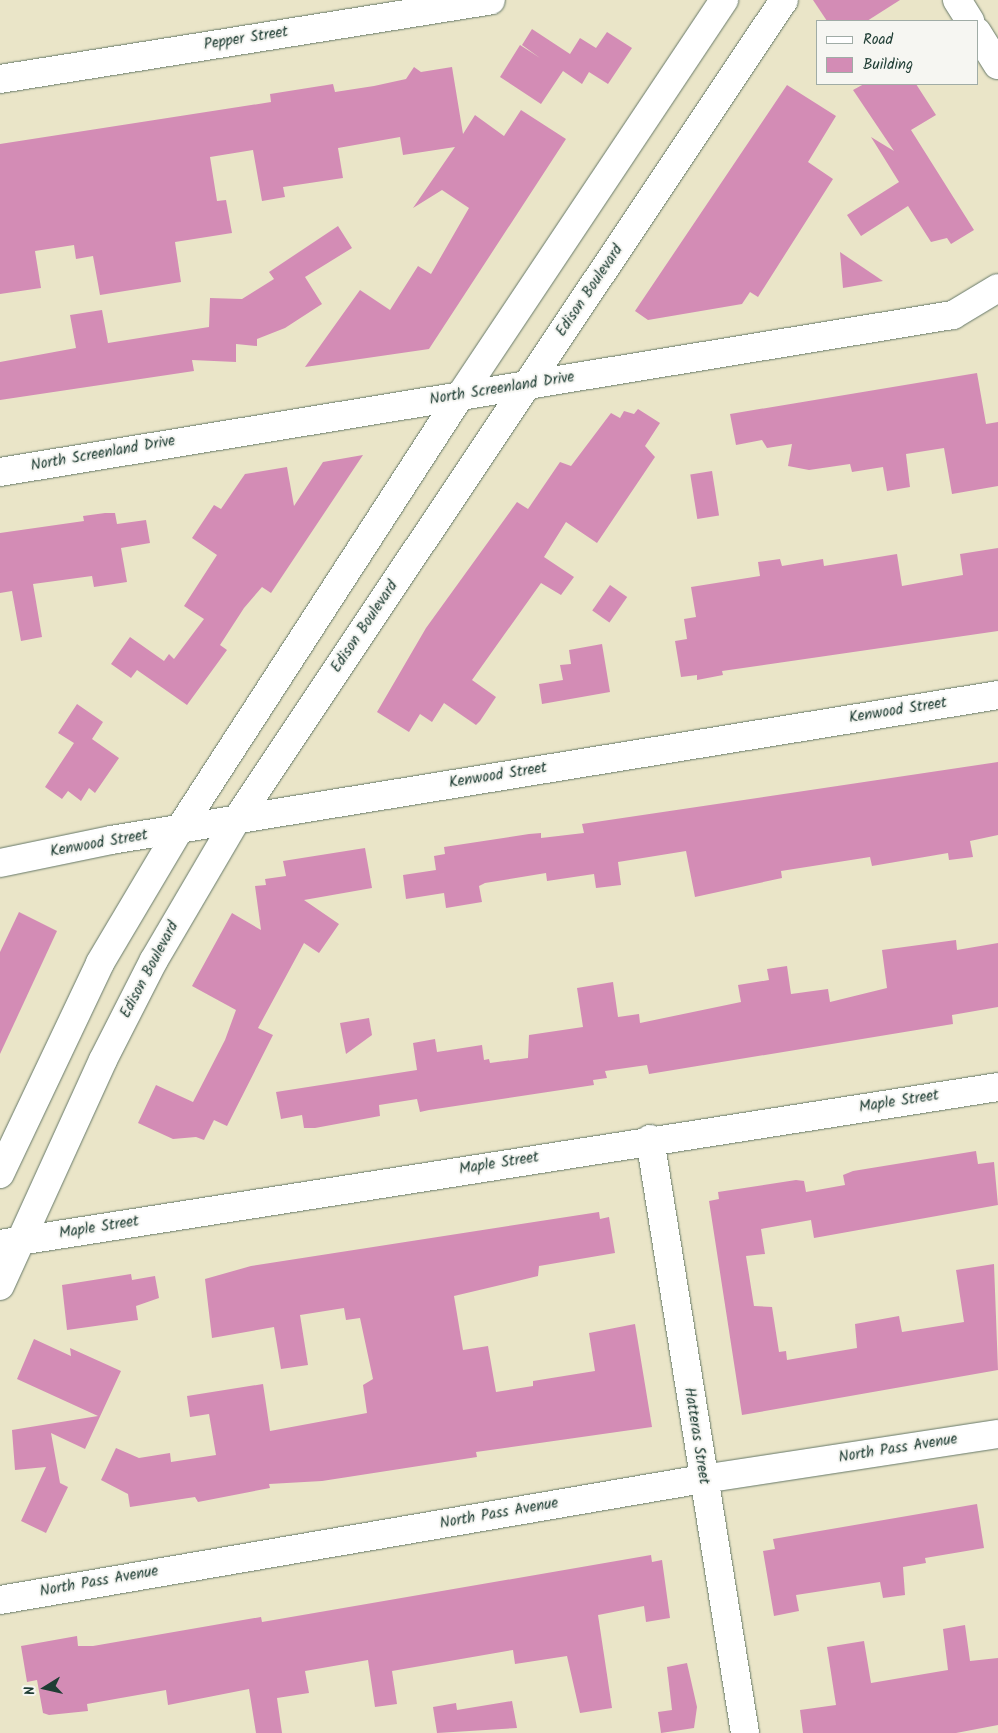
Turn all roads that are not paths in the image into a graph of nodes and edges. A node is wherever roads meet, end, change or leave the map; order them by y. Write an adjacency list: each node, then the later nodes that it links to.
1 (491, 0): 8 (street, Pepper Street)
2 (724, 0): 11 (street)
3 (784, 0): 10 (street, Edison Boulevard)
4 (957, 0): 5 (street)
5 (969, 20)
6 (978, 34): 7 (street)
7 (998, 65)
8 (0, 79)
9 (998, 288): 10 (street, North Screenland Drive)
10 (527, 385): 11 (street, North Screenland Drive); 14 (street, Edison Boulevard)
11 (460, 396): 12 (street, North Screenland Drive); 15 (street)
12 (0, 472)
13 (998, 695): 14 (street, Kenwood Street)
14 (235, 822): 15 (street, Kenwood Street); 20 (street, Edison Boulevard)
15 (179, 830): 16 (street, Kenwood Street); 19 (street)
16 (0, 863)
17 (998, 1087): 18 (street, Maple Street)
18 (650, 1139): 20 (street, Maple Street); 23 (street, Hatteras Street)
19 (0, 1174)
20 (10, 1242): 21 (street, Edison Boulevard)
21 (0, 1286)
22 (998, 1434): 23 (street, North Pass Avenue)
23 (703, 1479): 24 (street, North Pass Avenue); 25 (street, Hatteras Street)
24 (0, 1600)
25 (744, 1733)

